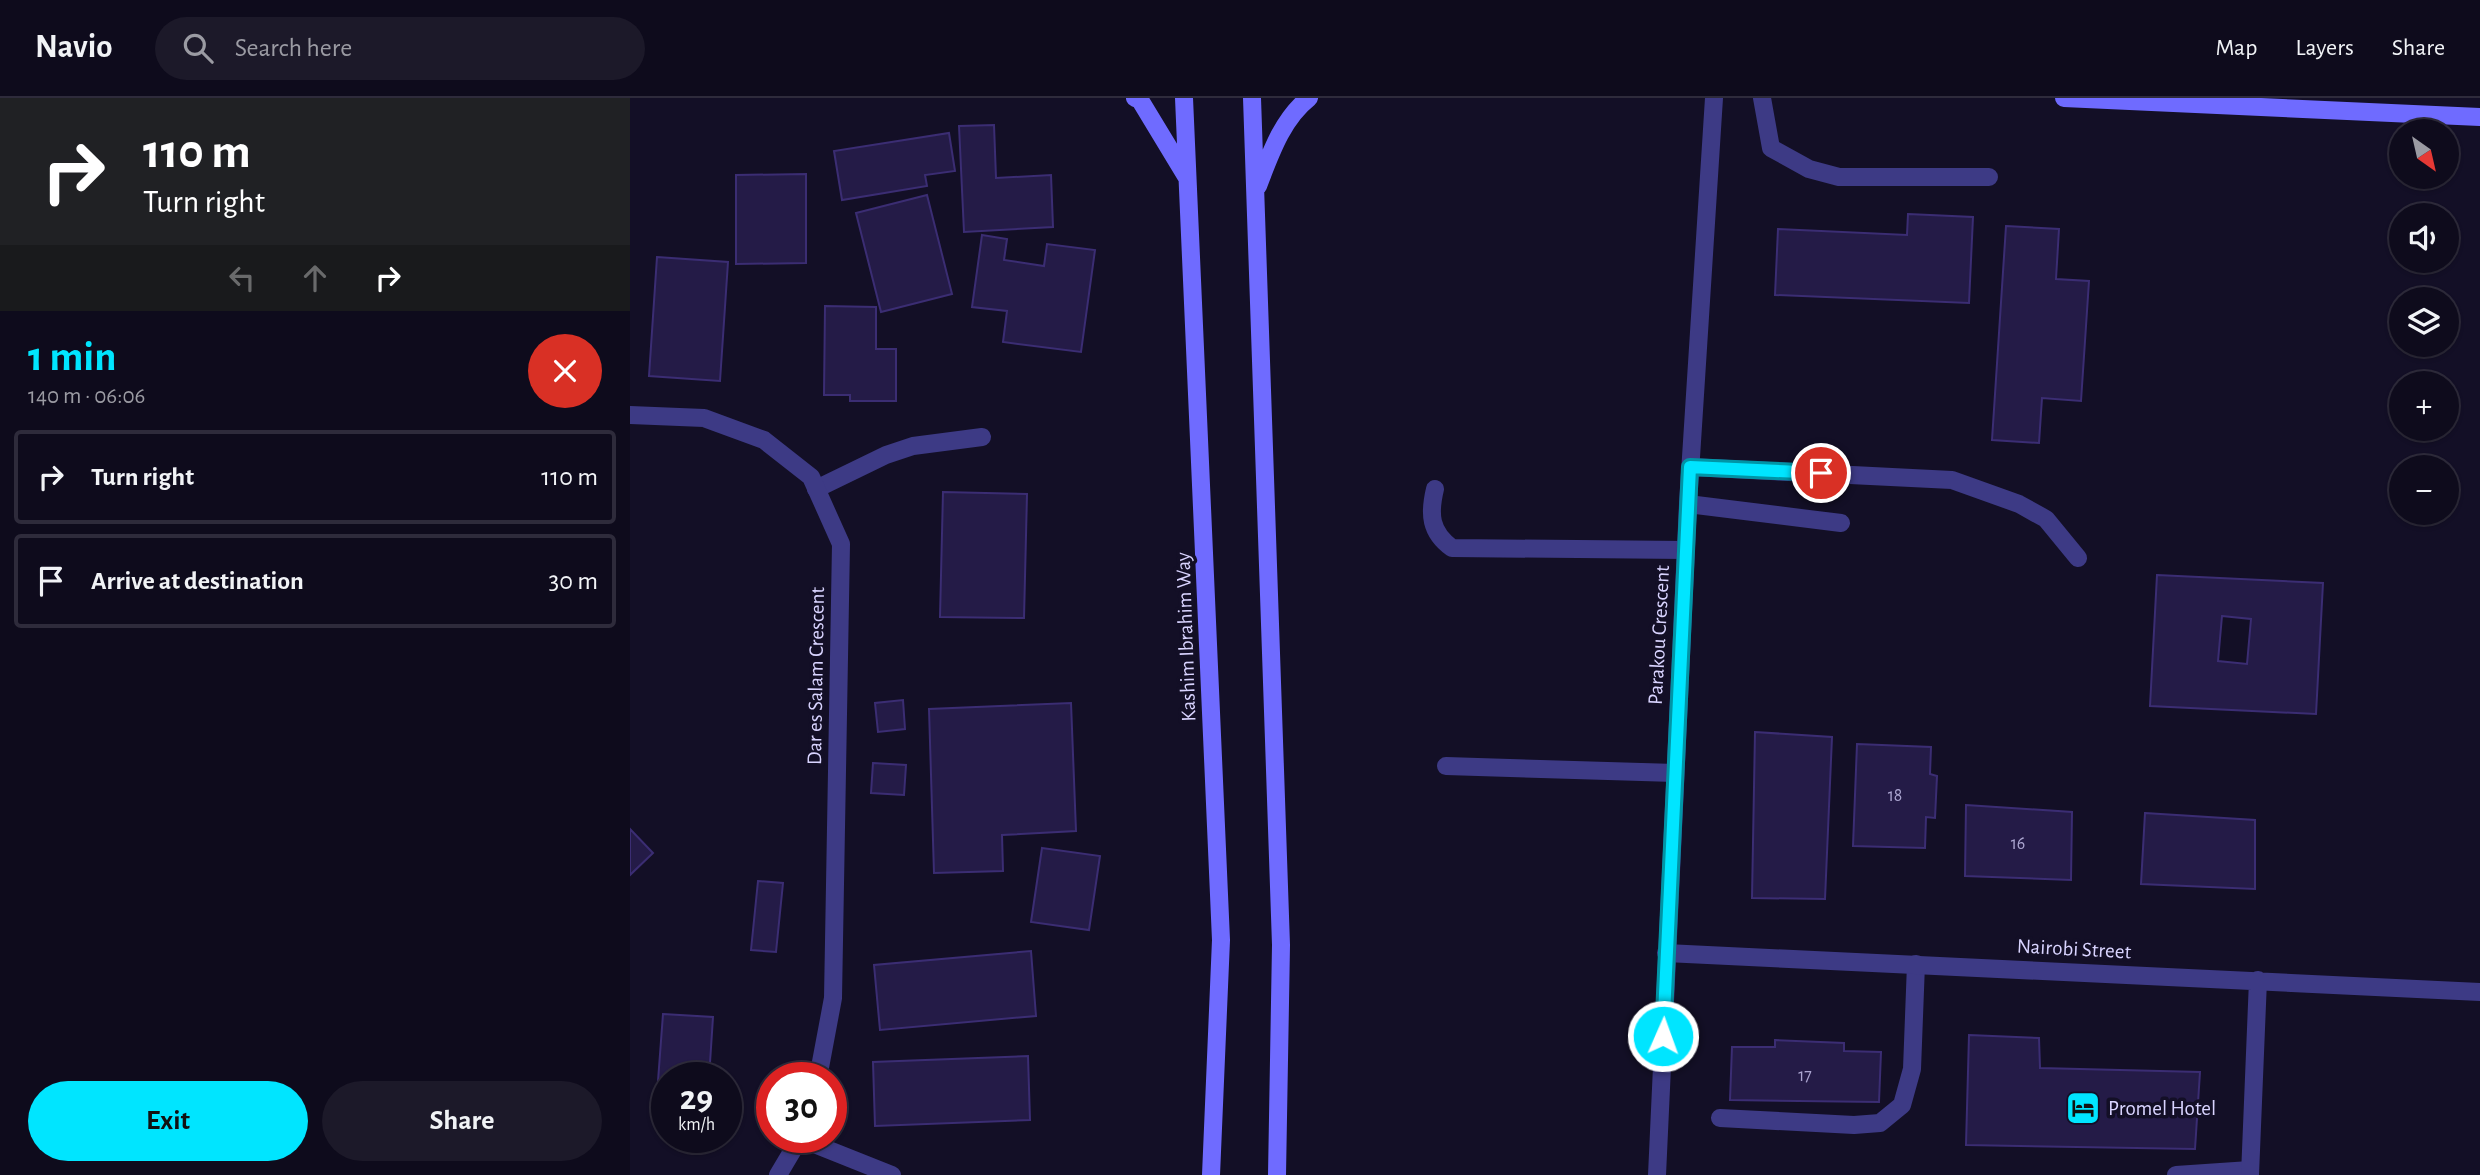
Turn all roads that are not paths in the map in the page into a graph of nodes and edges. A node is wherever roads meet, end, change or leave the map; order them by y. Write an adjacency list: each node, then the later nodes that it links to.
1 (1135, 98): 10 (main road)
2 (1184, 98): 10 (main road, Kashim Ibrahim Way)
3 (1252, 98): 11 (main road)
4 (1309, 98): 11 (main road)
5 (1714, 98): 14 (street, Parakou Crescent)
6 (1762, 98): 9 (street)
7 (2064, 98): 8 (main road)
8 (2480, 117)
9 (1989, 177)
10 (1189, 181): 34 (main road, Kashim Ibrahim Way)
11 (1255, 192): 35 (main road)
12 (630, 415): 15 (street, Dar es Salam Crescent)
13 (982, 437): 15 (street)
14 (1690, 467): 17 (street, Parakou Crescent); 20 (street)
15 (816, 489): 27 (street, Dar es Salam Crescent)
16 (1435, 489): 19 (street)
17 (1688, 504): 18 (street); 19 (street, Parakou Crescent)
18 (1840, 523)
19 (1686, 550): 22 (street, Parakou Crescent)
20 (2078, 558)
21 (1446, 766): 22 (street)
22 (1675, 773): 23 (street, Parakou Crescent)
23 (1666, 953): 24 (street, Nairobi Street); 36 (street, Parakou Crescent)
24 (1916, 964): 25 (street, Nairobi Street); 28 (street)
25 (2258, 980): 26 (street, Nairobi Street); 31 (street)
26 (2480, 992)
27 (820, 1062)
28 (1720, 1118)
29 (791, 1153): 32 (street)
30 (837, 1153): 33 (street)
31 (2250, 1173): 37 (street)
32 (778, 1175)
33 (892, 1175)
34 (1211, 1175)
35 (1276, 1175)
36 (1657, 1175)
37 (2176, 1175)

